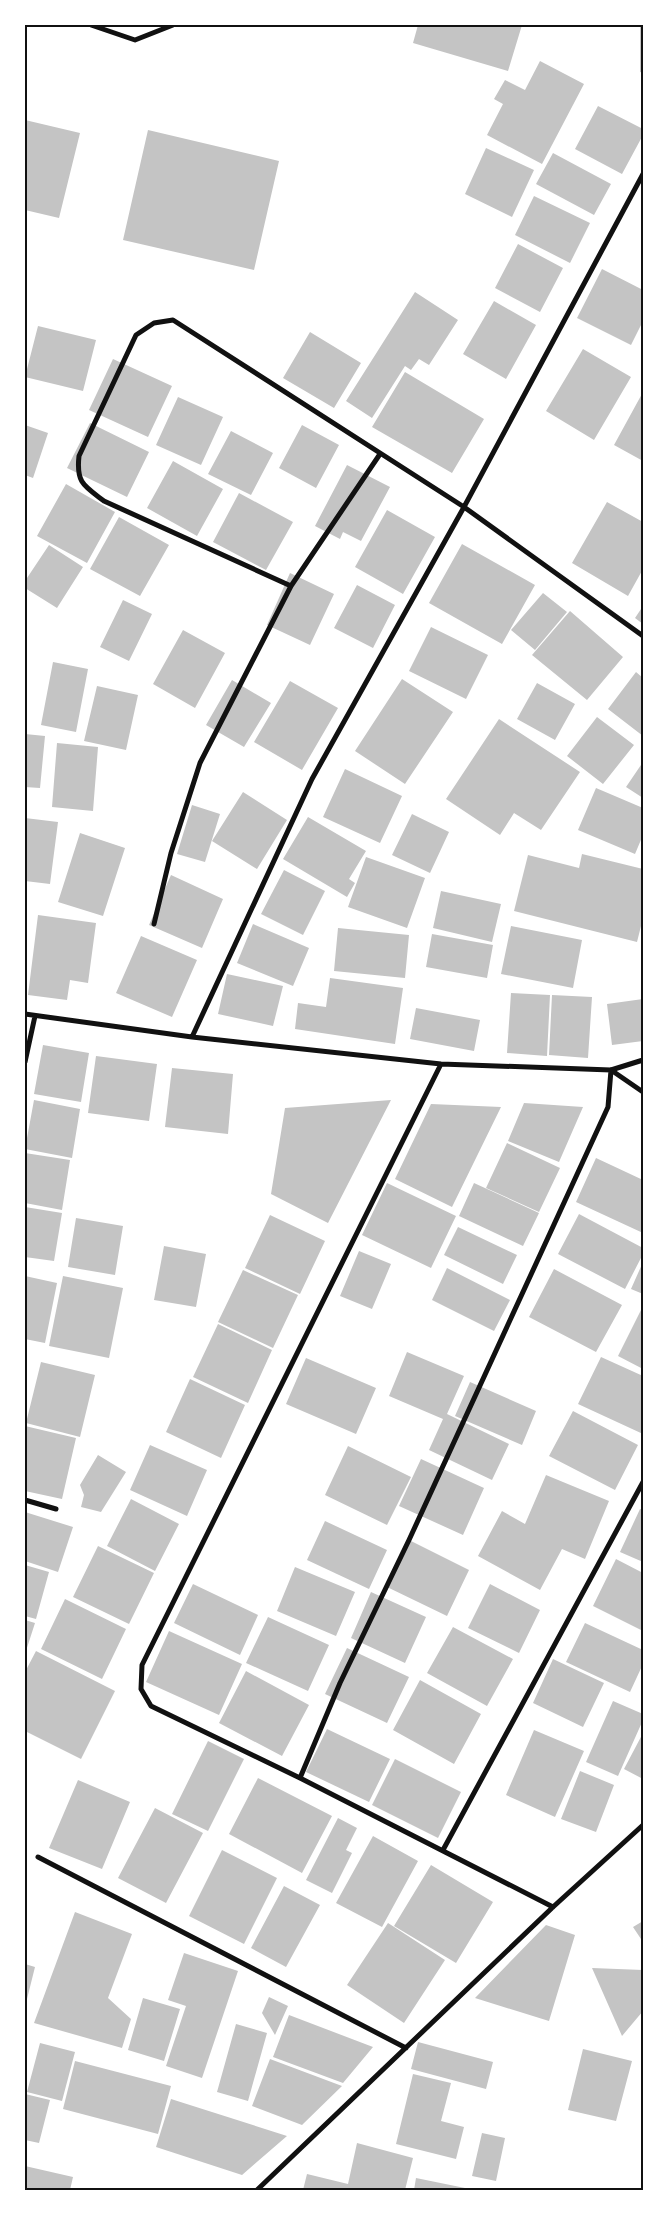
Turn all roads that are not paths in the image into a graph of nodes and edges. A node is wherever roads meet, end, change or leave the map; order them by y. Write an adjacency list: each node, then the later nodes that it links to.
1 (91, 25): 2 (street)
2 (173, 25)
3 (643, 174): 5 (street)
4 (380, 454): 5 (street); 6 (street); 6 (street)
5 (464, 507): 7 (street); 11 (street)
6 (291, 586): 8 (street)
7 (643, 636)
8 (154, 924)
9 (25, 1014): 10 (street)
10 (35, 1016): 11 (street); 13 (street)
11 (192, 1037): 14 (street)
12 (643, 1060): 15 (street)
13 (25, 1062)
14 (440, 1064): 15 (street); 20 (street)
15 (611, 1070): 16 (street); 20 (street)
16 (643, 1092)
17 (643, 1482): 22 (street)
18 (25, 1500): 19 (street)
19 (56, 1509)
20 (300, 1778): 22 (street)
21 (643, 1825): 24 (street)
22 (443, 1850): 24 (street)
23 (38, 1857): 25 (street)
24 (553, 1907): 25 (street)
25 (406, 2048): 26 (street)
26 (257, 2190)

